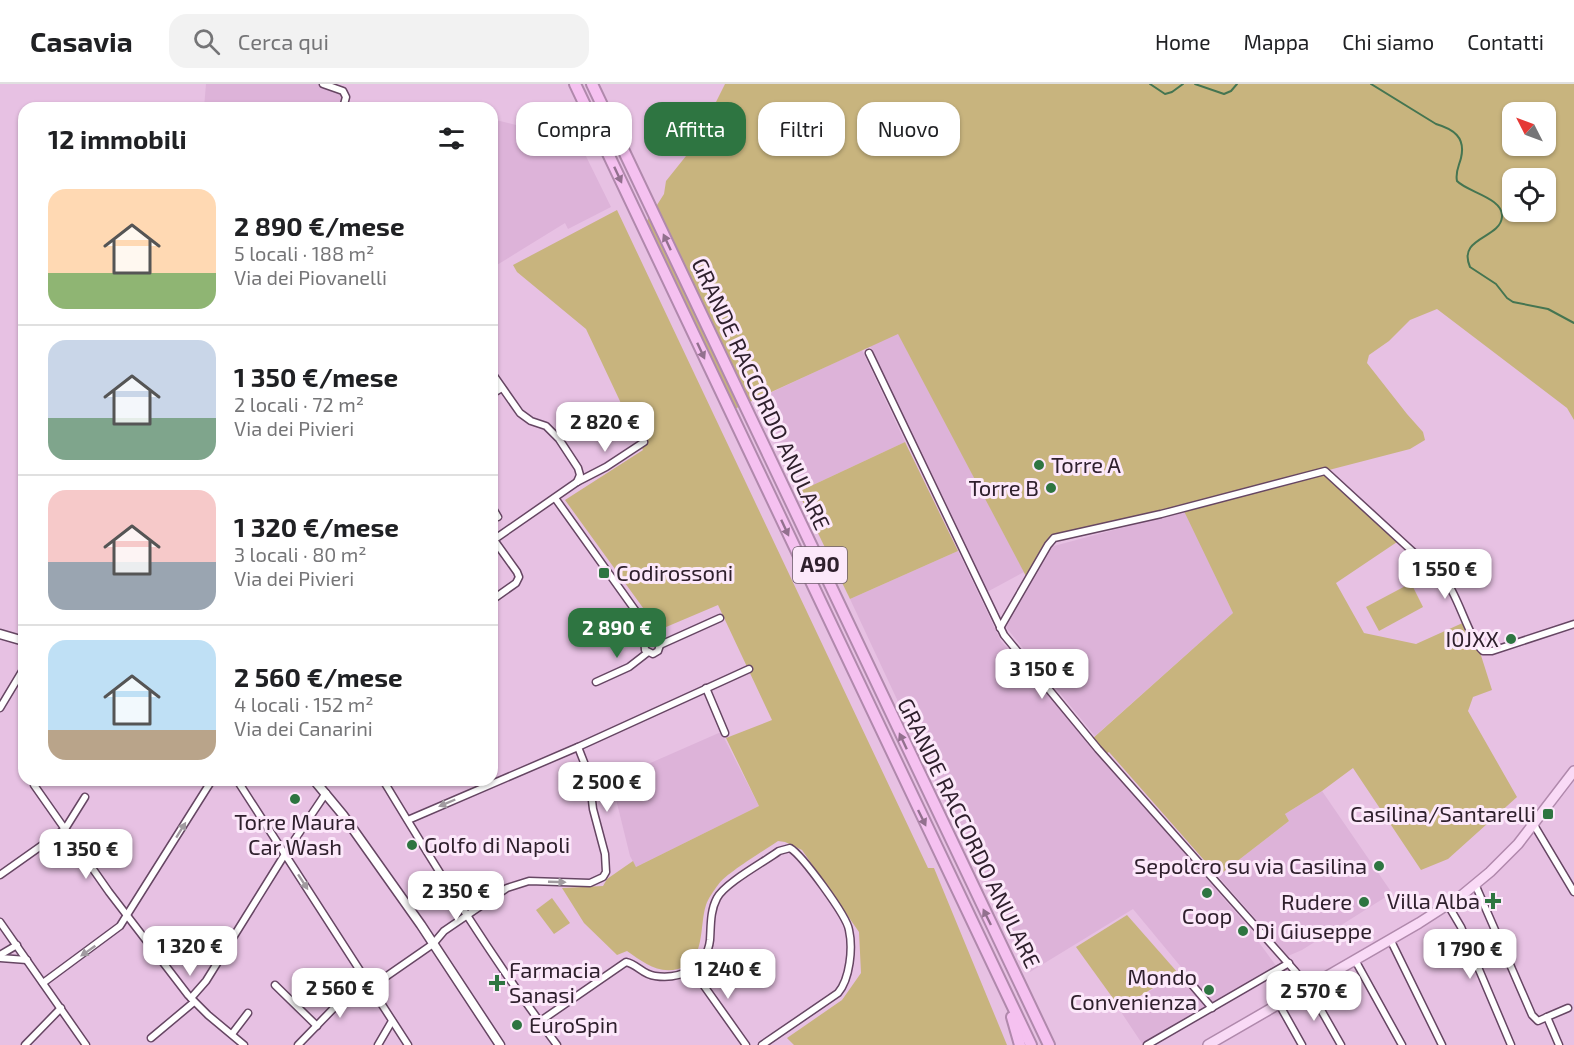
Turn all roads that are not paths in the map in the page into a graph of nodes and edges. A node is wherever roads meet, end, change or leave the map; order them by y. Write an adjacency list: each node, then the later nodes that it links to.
1 (323, 84): 4 (street)
2 (575, 84): 66 (highway, GRANDE RACCORDO ANULARE / A90, one-way to 66)
3 (592, 84): 55 (highway, GRANDE RACCORDO ANULARE / A90, one-way to 3)
4 (345, 102)
5 (869, 353): 18 (street)
6 (498, 382): 7 (street)
7 (502, 388): 8 (street); 10 (street)
8 (498, 390)
9 (644, 442): 10 (street)
10 (577, 482): 11 (street)
11 (555, 498): 12 (street); 16 (street)
12 (498, 538)
13 (498, 547): 14 (street)
14 (498, 596)
15 (720, 618): 21 (street)
16 (642, 620): 21 (street); 22 (street)
17 (1574, 624): 18 (street)
18 (1000, 628): 58 (street)
19 (0, 633): 20 (street)
20 (18, 639)
21 (660, 645): 22 (street)
22 (647, 653): 25 (street)
23 (749, 669): 26 (street)
24 (18, 678): 27 (street)
25 (596, 682)
26 (706, 688): 28 (street); 29 (street)
27 (0, 708)
28 (725, 733)
29 (578, 747): 31 (street, one-way to 31); 48 (street, one-way to 29)
30 (1574, 771): 41 (main road)
31 (498, 781)
32 (35, 786): 42 (street)
33 (208, 786): 49 (street, one-way to 33)
34 (241, 786): 43 (street)
35 (320, 786): 38 (street)
36 (387, 786): 40 (street)
37 (487, 786): 40 (street, one-way to 40)
38 (326, 793): 43 (street); 52 (street)
39 (85, 796): 42 (street)
40 (408, 820): 48 (street)
41 (1534, 825): 45 (main road); 46 (street)
42 (65, 829): 44 (street); 49 (street)
43 (285, 854): 60 (street, one-way to 60); 67 (street)
44 (0, 875)
45 (1475, 884): 47 (main road); 73 (street)
46 (1574, 892)
47 (1448, 905): 51 (main road); 99 (street)
48 (466, 915): 52 (street); 75 (street)
49 (128, 916): 62 (street, one-way to 62); 67 (street)
50 (0, 922): 53 (street)
51 (1390, 939): 57 (main road); 98 (street)
52 (434, 944): 64 (street); 85 (street)
53 (16, 945): 54 (street); 56 (street)
54 (0, 957): 56 (street)
55 (1008, 959): 91 (highway, GRANDE RACCORDO ANULARE / A90); 92 (highway)
56 (27, 960): 62 (street)
57 (1355, 960): 65 (main road); 97 (street)
58 (1289, 963): 65 (street); 70 (street)
59 (692, 969): 75 (street); 87 (street); 88 (street)
60 (364, 976): 64 (street); 76 (street)
61 (1188, 980): 70 (street)
62 (43, 983): 69 (street)
63 (275, 985): 76 (street)
64 (371, 987): 74 (street)
65 (1308, 987): 68 (main road); 96 (street)
66 (1005, 991): 89 (highway); 90 (highway, GRANDE RACCORDO ANULARE / A90)
67 (193, 1000): 77 (street); 78 (street)
68 (1279, 1004): 94 (main road); 95 (street)
69 (61, 1008): 79 (street); 80 (street)
70 (1212, 1008): 93 (street)
71 (1568, 1008): 73 (street)
72 (248, 1013): 77 (street)
73 (1547, 1017): 100 (street)
74 (392, 1020): 83 (street); 84 (street)
75 (539, 1022): 86 (street)
76 (317, 1026): 82 (street)
77 (232, 1034): 81 (street)
78 (151, 1038)
79 (84, 1044)
80 (25, 1045)
81 (244, 1045)
82 (298, 1045)
83 (378, 1045)
84 (408, 1045)
85 (500, 1045)
86 (557, 1045)
87 (746, 1045)
88 (762, 1045)
89 (1020, 1045)
90 (1031, 1045)
91 (1049, 1045)
92 (1056, 1045)
93 (1148, 1045)
94 (1208, 1045)
95 (1302, 1045)
96 (1341, 1045)
97 (1402, 1045)
98 (1442, 1045)
99 (1511, 1045)
100 (1559, 1045)

